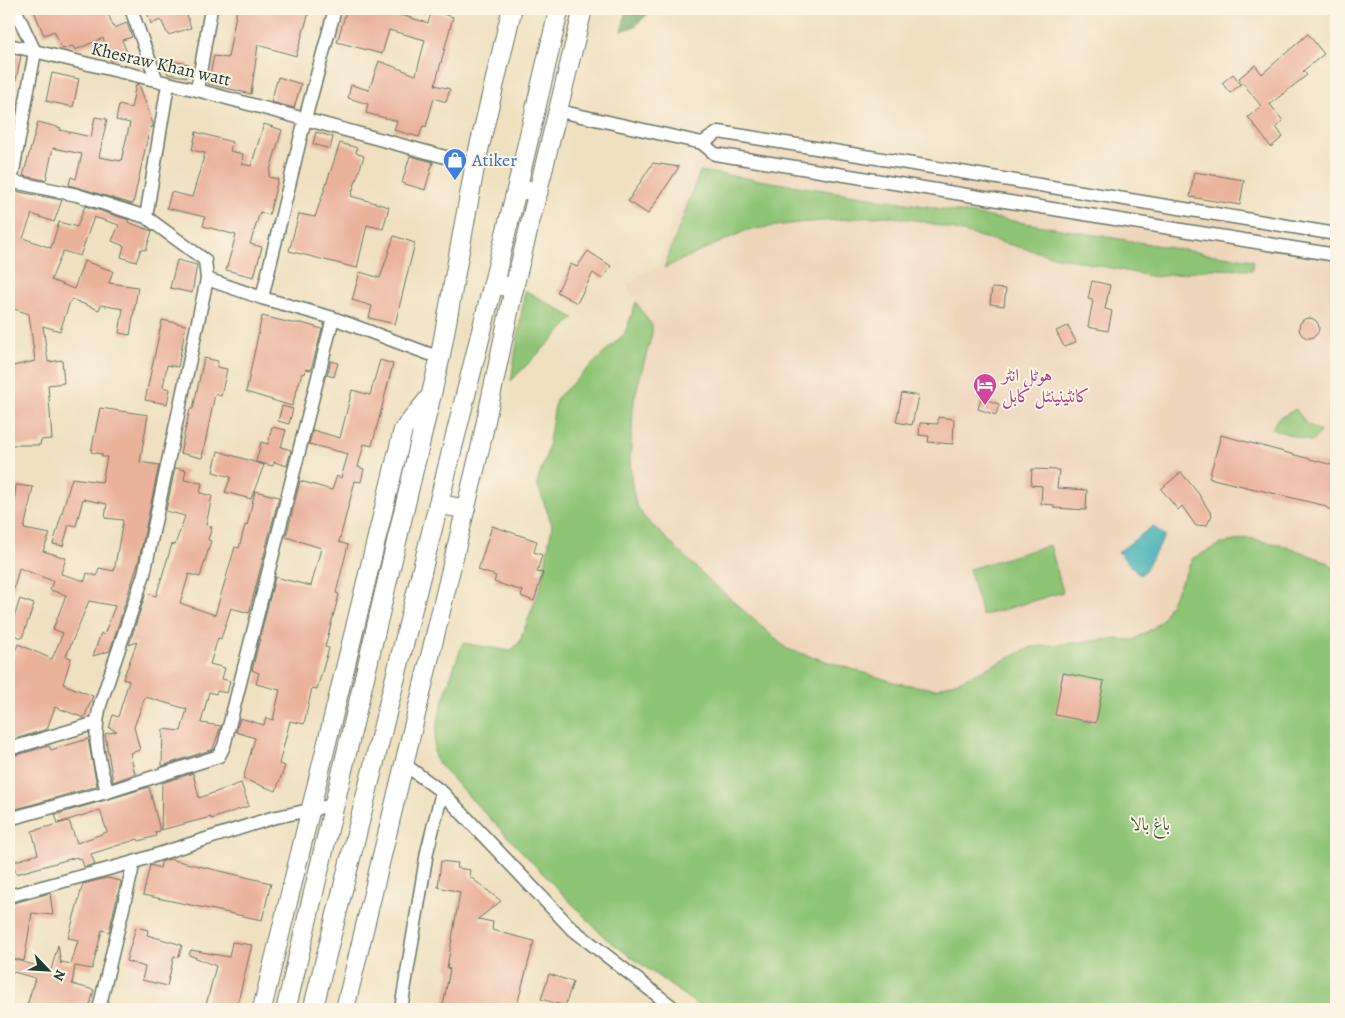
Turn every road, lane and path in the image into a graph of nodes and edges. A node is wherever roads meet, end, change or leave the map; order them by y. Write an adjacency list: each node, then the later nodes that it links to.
1 (15, 9): 9 (street)
2 (132, 9): 10 (street)
3 (211, 9): 11 (street)
4 (335, 9): 13 (street)
5 (512, 9): 15 (main road)
6 (559, 9): 17 (main road)
7 (583, 9): 12 (street)
8 (9, 45): 9 (street, Khesraw Khan watt)
9 (36, 52): 10 (street, Khesraw Khan watt); 16 (street)
10 (162, 83): 11 (street, Khesraw Khan watt); 19 (street)
11 (197, 90): 13 (street, Khesraw Khan watt)
12 (559, 110): 14 (street); 18 (street)
13 (305, 119): 15 (street); 27 (street)
14 (702, 143): 20 (street); 22 (street)
15 (475, 165): 29 (main road)
16 (10, 181): 19 (street)
17 (517, 188): 18 (main road); 25 (main road)
18 (538, 192): 26 (street)
19 (146, 217): 24 (street)
20 (1310, 230): 21 (street); 22 (street)
21 (1336, 234)
22 (1307, 250): 23 (street)
23 (1336, 255)
24 (207, 279): 27 (street); 33 (street)
25 (493, 284): 26 (main road); 31 (main road)
26 (514, 288): 32 (street)
27 (262, 298): 28 (street)
28 (333, 318): 29 (street); 36 (street)
29 (440, 358): 30 (main road)
30 (431, 395): 38 (main road); 39 (street)
31 (438, 504): 32 (main road); 44 (main road)
32 (465, 509): 35 (street)
33 (96, 723): 34 (street); 36 (street)
34 (9, 749)
35 (404, 764): 37 (street); 47 (street)
36 (107, 792): 40 (street)
37 (442, 792): 48 (street); 49 (street)
38 (333, 805): 39 (street); 43 (main road)
39 (311, 809): 41 (street); 46 (street)
40 (9, 820)
41 (134, 862): 42 (street); 45 (street)
42 (9, 896)
43 (287, 1003): 44 (main road)
44 (314, 1006)
45 (100, 1009)
46 (262, 1009)
47 (345, 1009)
48 (401, 1009)
49 (675, 1009)

